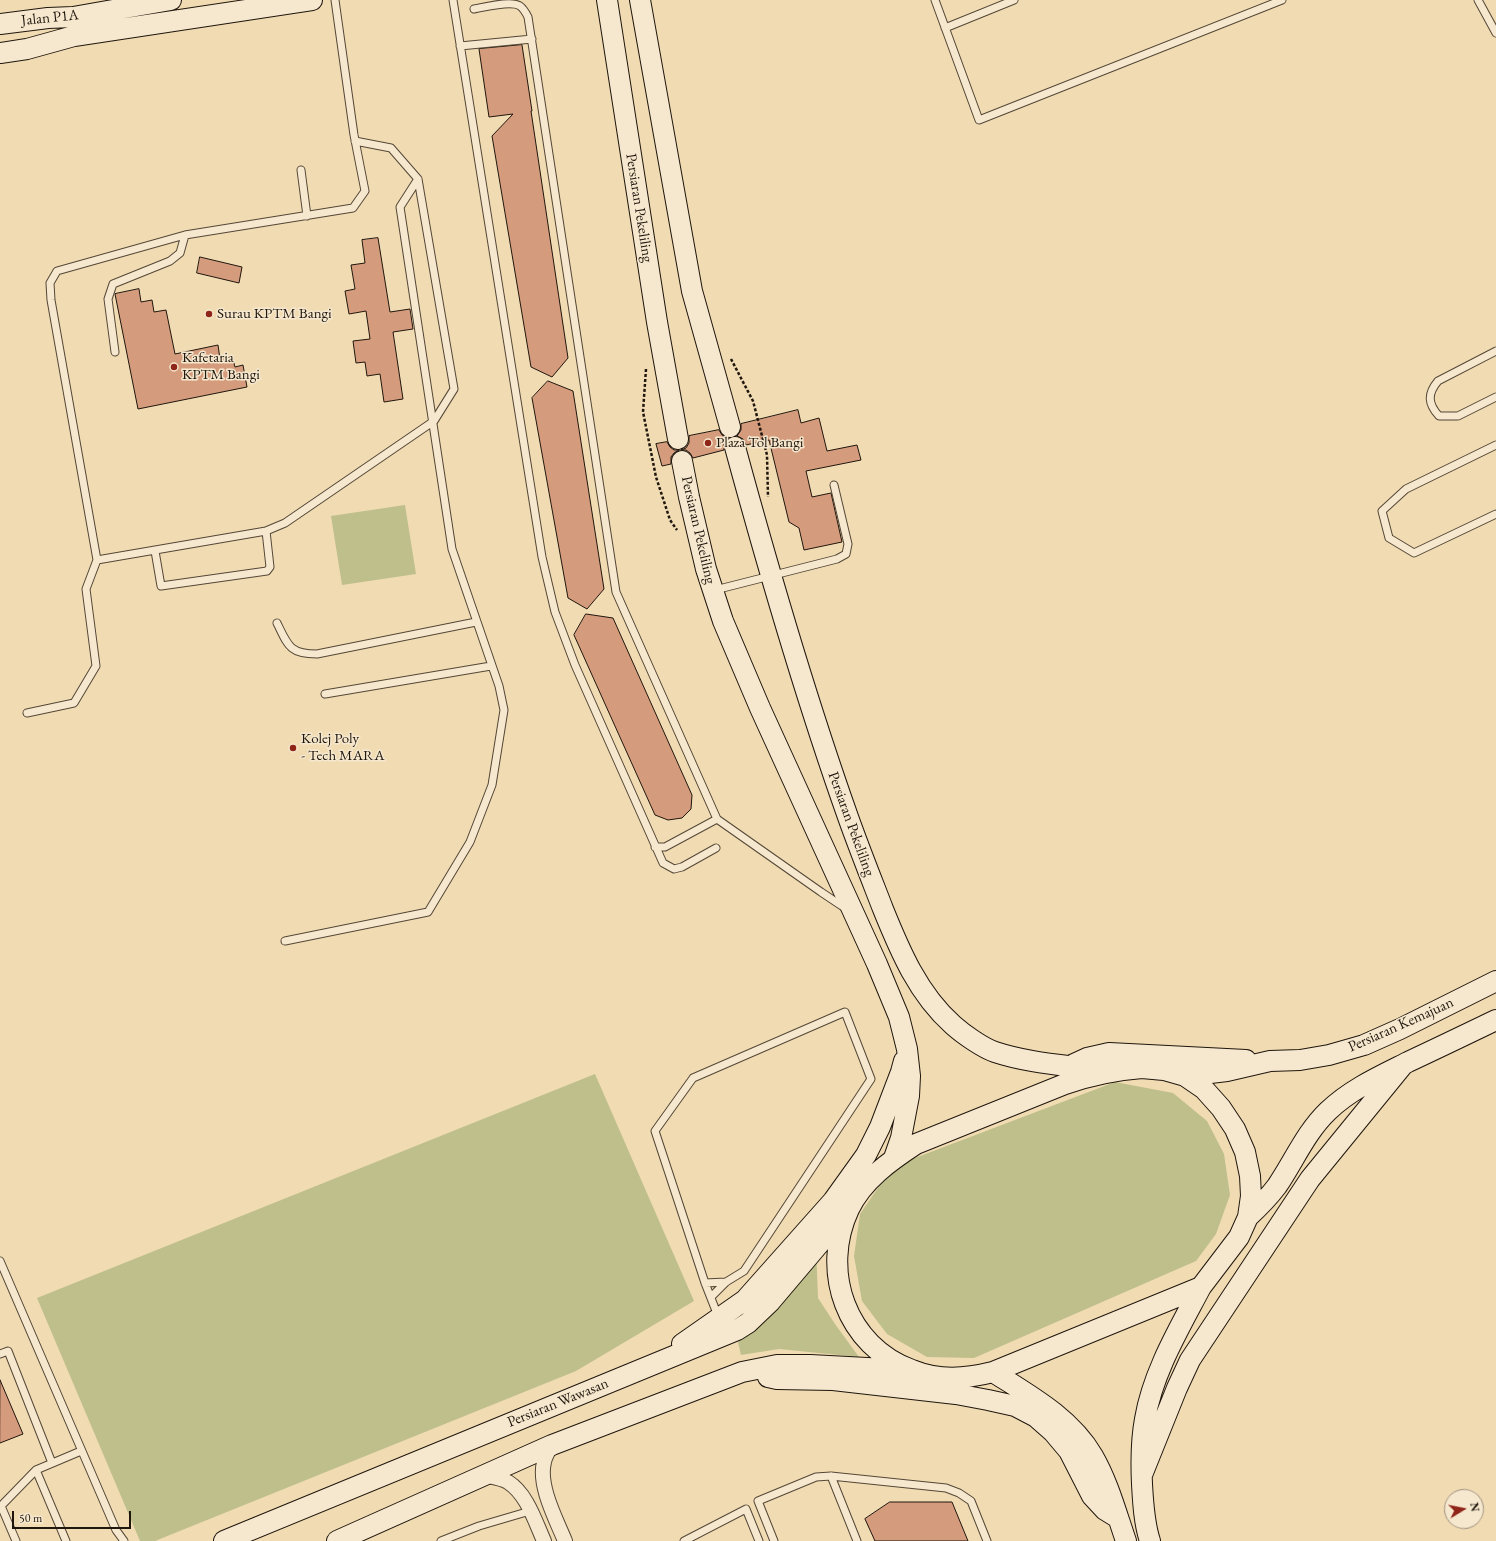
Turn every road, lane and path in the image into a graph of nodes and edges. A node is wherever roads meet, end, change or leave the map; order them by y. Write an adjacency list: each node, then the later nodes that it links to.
1 (168, 0): 2 (main road, Jalan P1A); 13 (main road, Jalan P1A)
2 (171, 0)
3 (312, 0): 18 (main road)
4 (335, 0): 19 (lane)
5 (453, 0): 17 (lane)
6 (640, 0): 29 (main road)
7 (935, 0): 14 (lane)
8 (1014, 0): 14 (lane)
9 (1282, 0): 14 (lane)
10 (1478, 0): 15 (lane)
11 (607, 2): 30 (main road, Persiaran Pekeliling)
12 (474, 9): 16 (lane)
13 (0, 24)
14 (945, 28)
15 (1496, 33)
16 (532, 39): 17 (lane); 47 (lane)
17 (460, 46): 48 (lane)
18 (0, 53)
19 (356, 141): 21 (lane); 22 (lane)
20 (301, 170): 22 (lane)
21 (418, 179): 28 (lane); 28 (lane)
22 (307, 216): 23 (lane)
23 (185, 235): 25 (lane); 39 (lane)
24 (1496, 351): 27 (lane)
25 (116, 352)
26 (646, 368): 37 (path)
27 (1496, 397)
28 (434, 421): 36 (lane); 42 (lane)
29 (730, 427)
30 (678, 439)
31 (1496, 446): 35 (lane)
32 (735, 447): 40 (main road, Persiaran Pekeliling)
33 (682, 461): 41 (main road, Persiaran Pekeliling)
34 (834, 485): 40 (lane)
35 (1496, 514)
36 (266, 531): 38 (lane); 38 (lane)
37 (679, 532)
38 (155, 551): 39 (lane)
39 (97, 560): 46 (lane)
40 (771, 576): 41 (lane); 56 (main road, Persiaran Pekeliling)
41 (713, 590): 50 (main road, Persiaran Pekeliling)
42 (476, 622): 43 (lane); 44 (lane)
43 (277, 623)
44 (491, 666): 45 (lane); 51 (lane)
45 (325, 694)
46 (27, 713)
47 (717, 819): 48 (lane); 50 (lane)
48 (655, 847): 49 (lane)
49 (716, 848)
50 (854, 913): 54 (main road, Persiaran Pekeliling)
51 (285, 941)
52 (1496, 981): 55 (main road, Persiaran Kemajuan)
53 (1496, 1020): 57 (main road)
54 (907, 1049): 60 (main road, Persiaran Pekeliling); 68 (main road)
55 (1270, 1061): 56 (main road); 59 (main road, Persiaran Kemajuan)
56 (1071, 1065): 58 (main road, Persiaran Pekeliling)
57 (1403, 1065): 62 (main road); 79 (main road)
58 (1109, 1071): 59 (main road); 60 (main road)
59 (1185, 1076): 62 (main road)
60 (894, 1158): 61 (main road)
61 (850, 1208): 70 (main road, Persiaran Wawasan); 71 (main road)
62 (1248, 1217): 66 (main road)
63 (0, 1261): 75 (lane)
64 (705, 1282): 65 (lane); 65 (lane); 67 (lane)
65 (726, 1282): 67 (lane)
66 (1201, 1287): 73 (main road); 79 (main road)
67 (711, 1297): 68 (lane)
68 (719, 1318): 70 (main road)
69 (0, 1354): 76 (lane)
70 (657, 1363): 91 (main road, Persiaran Wawasan)
71 (911, 1370): 72 (main road); 73 (main road)
72 (742, 1372): 74 (main road); 85 (main road)
73 (992, 1372): 85 (main road)
74 (552, 1445): 78 (main road); 95 (street)
75 (81, 1451): 76 (lane); 86 (lane)
76 (52, 1463): 77 (lane)
77 (36, 1470): 82 (lane); 88 (lane)
78 (484, 1475): 84 (street); 92 (main road)
79 (1142, 1475): 102 (main road)
80 (831, 1476): 81 (lane); 99 (lane); 100 (lane)
81 (758, 1501): 83 (lane); 98 (lane)
82 (1, 1506): 87 (lane)
83 (746, 1509): 96 (lane); 97 (lane)
84 (530, 1511): 93 (lane); 94 (street)
85 (1118, 1518): 101 (main road)
86 (116, 1530): 89 (lane); 90 (lane)
87 (16, 1541)
88 (66, 1541)
89 (117, 1541)
90 (124, 1541)
91 (224, 1541)
92 (337, 1541)
93 (442, 1541)
94 (544, 1541)
95 (565, 1541)
96 (684, 1541)
97 (759, 1541)
98 (774, 1541)
99 (857, 1541)
100 (987, 1541)
101 (1126, 1541)
102 (1150, 1541)

